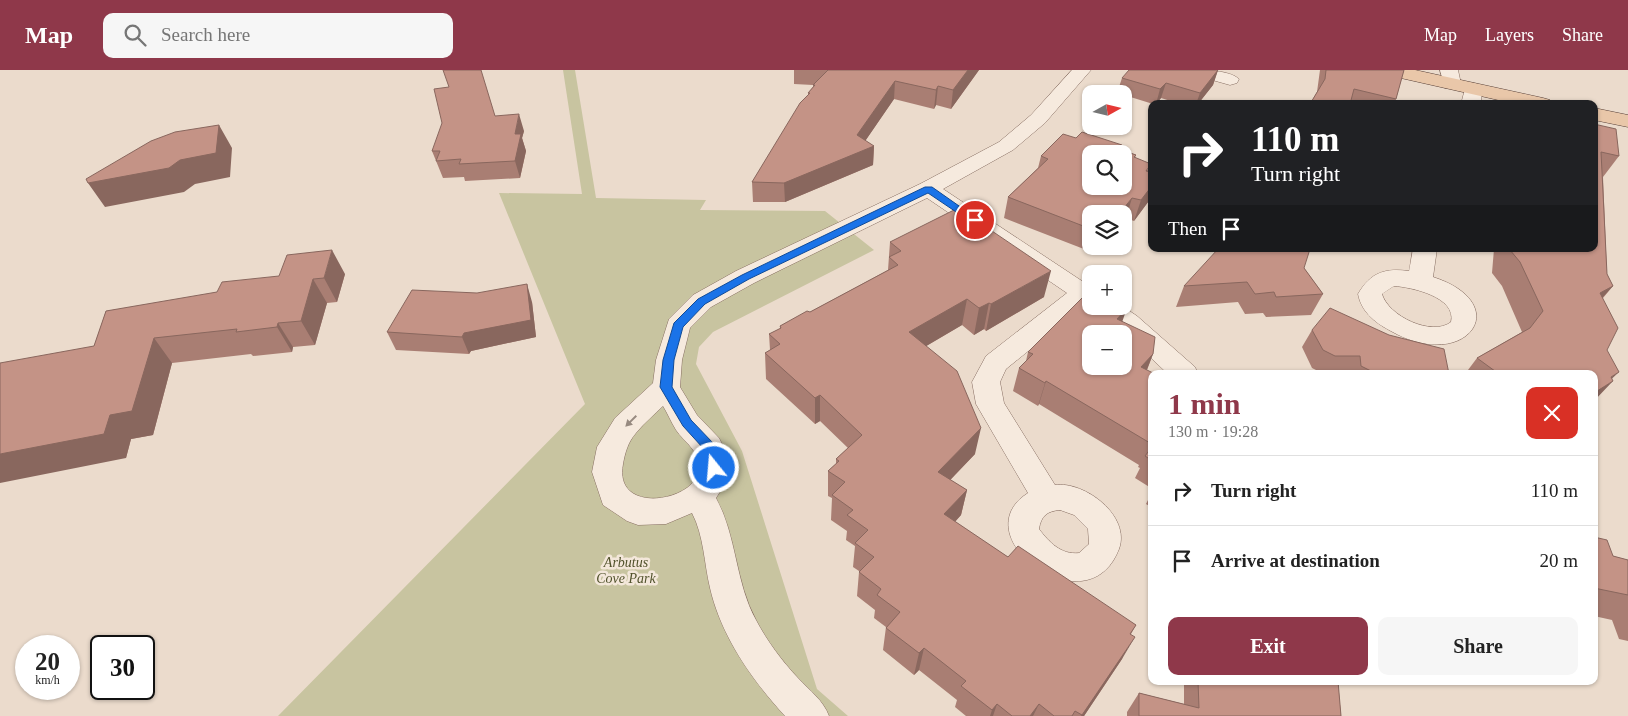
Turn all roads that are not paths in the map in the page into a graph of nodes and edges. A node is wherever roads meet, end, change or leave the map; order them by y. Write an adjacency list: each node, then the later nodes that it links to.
1 (1082, 70): 10 (street)
2 (1198, 70): 5 (street)
3 (1390, 70): 4 (main road)
4 (1450, 77): 6 (main road)
5 (1230, 79)
6 (1472, 96): 7 (main road)
7 (1508, 100)
8 (1598, 115): 9 (main road)
9 (1628, 121)
10 (928, 189): 13 (street); 17 (street)
11 (1425, 252): 12 (street)
12 (1420, 281)
13 (1082, 292)
14 (1082, 306): 19 (street)
15 (1117, 315): 16 (street)
16 (1181, 370)
17 (666, 387): 18 (street); 18 (street, one-way to 18)
18 (698, 496): 20 (street)
19 (1047, 498)
20 (811, 716)

